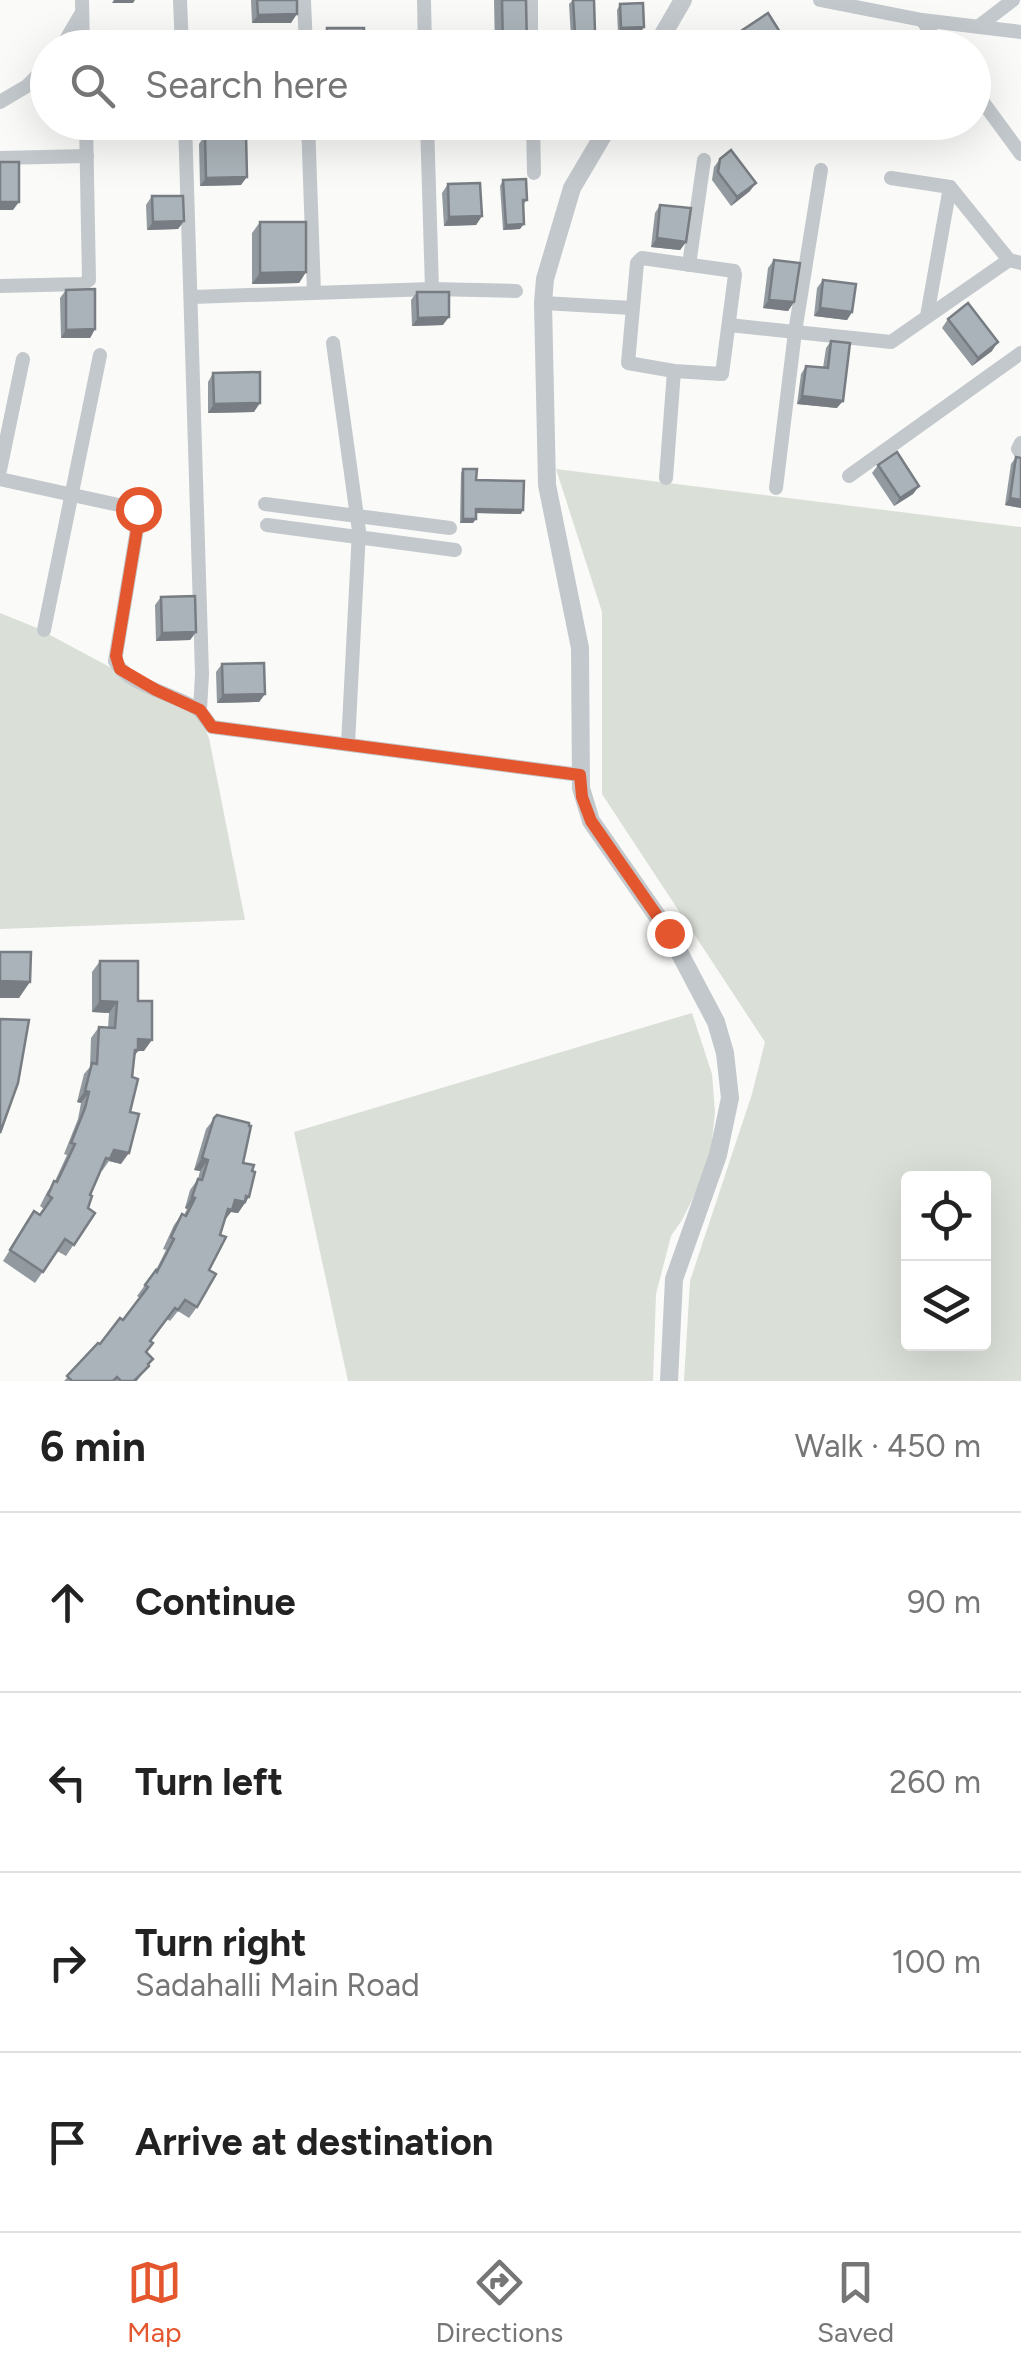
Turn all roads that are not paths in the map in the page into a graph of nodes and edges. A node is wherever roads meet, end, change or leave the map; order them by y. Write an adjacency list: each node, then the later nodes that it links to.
1 (180, 0): 12 (street)
2 (304, 0): 13 (street)
3 (424, 0): 14 (street)
4 (530, 0): 15 (street)
5 (683, 0): 16 (street)
6 (820, 0): 9 (street)
7 (1013, 0): 10 (street)
8 (82, 6): 11 (street)
9 (922, 20): 10 (street); 17 (street)
10 (978, 26): 18 (street)
11 (70, 30)
12 (181, 30)
13 (305, 30)
14 (425, 30)
15 (531, 30)
16 (666, 30)
17 (929, 30)
18 (1021, 32)
19 (30, 84): 20 (street)
20 (0, 102)
21 (991, 113): 28 (street)
22 (87, 140): 29 (street)
23 (186, 140): 42 (street)
24 (309, 140): 41 (street)
25 (428, 140): 39 (street)
26 (533, 140): 33 (street)
27 (601, 140): 43 (street)
28 (1021, 154)
29 (87, 156): 30 (street); 38 (street)
30 (0, 158)
31 (704, 160): 37 (street)
32 (821, 170): 47 (street)
33 (534, 174)
34 (891, 178): 35 (street)
35 (950, 187): 36 (street); 45 (street)
36 (1015, 262): 45 (street)
37 (689, 266): 44 (street); 46 (street)
38 (0, 286)
39 (432, 289): 40 (street); 41 (street)
40 (516, 290)
41 (314, 293): 42 (street)
42 (192, 297): 68 (street)
43 (543, 303): 44 (street); 70 (street)
44 (632, 308): 52 (street)
45 (927, 316): 47 (street)
46 (729, 325): 47 (street); 52 (street)
47 (796, 332): 59 (street)
48 (333, 343): 62 (street)
49 (1021, 353): 56 (street)
50 (100, 355): 60 (street)
51 (23, 359): 55 (street)
52 (674, 371): 57 (street)
53 (1021, 443): 54 (street)
54 (1021, 453)
55 (0, 470)
56 (850, 476)
57 (666, 478)
58 (0, 479): 60 (street)
59 (776, 488)
60 (72, 494): 67 (street); 68 (street)
61 (266, 504): 62 (street)
62 (357, 516): 64 (street); 65 (street)
63 (267, 525): 65 (street)
64 (450, 528)
65 (358, 537): 66 (street); 69 (street)
66 (455, 550)
67 (44, 630)
68 (200, 710): 69 (street)
69 (348, 744): 70 (street)
70 (580, 775): 71 (street)
71 (669, 1381)

